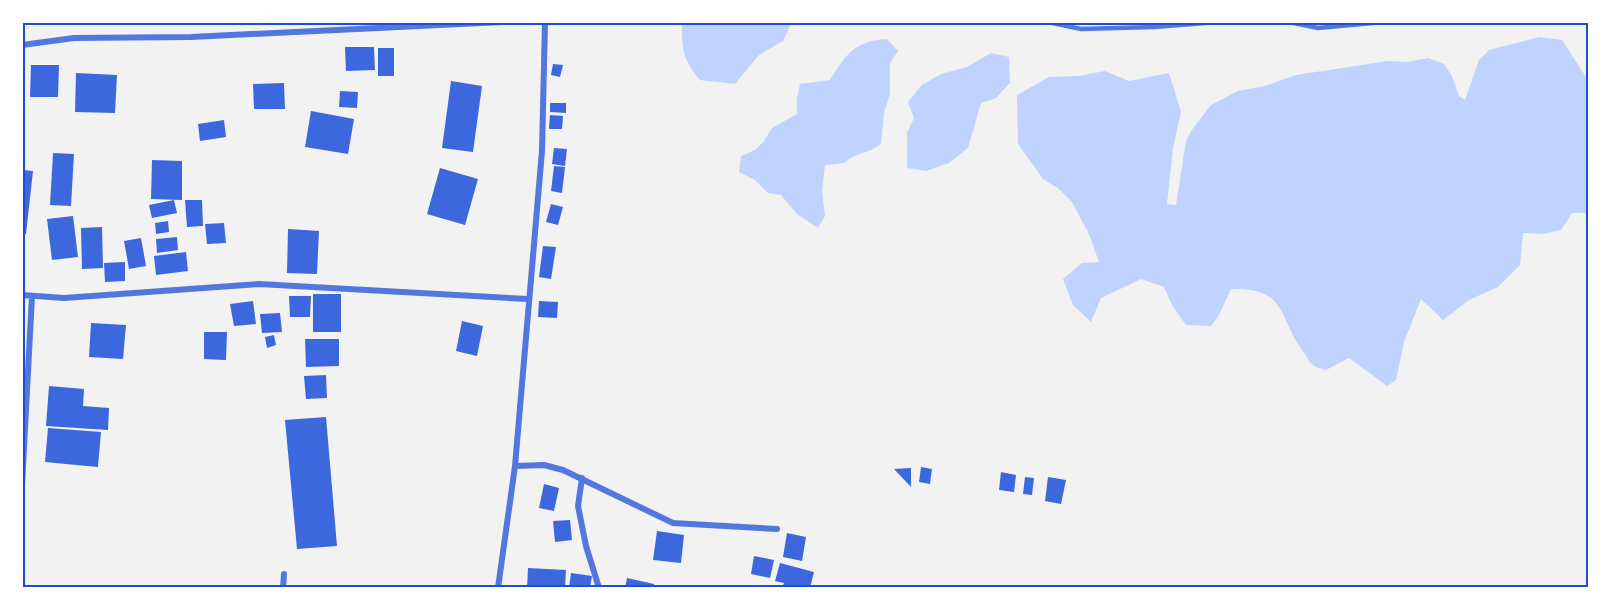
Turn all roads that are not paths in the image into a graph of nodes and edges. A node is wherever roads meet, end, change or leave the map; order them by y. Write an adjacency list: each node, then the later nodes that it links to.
1 (502, 22): 7 (street)
2 (545, 22): 10 (street)
3 (1048, 22): 4 (lane)
4 (1218, 22)
5 (1289, 22): 6 (lane)
6 (1384, 22)
7 (22, 45)
8 (22, 295): 9 (street)
9 (32, 296): 10 (street); 13 (street)
10 (528, 299): 11 (street)
11 (515, 466): 12 (street); 17 (street)
12 (582, 478): 14 (street); 18 (street)
13 (22, 485)
14 (777, 529)
15 (284, 574): 16 (street)
16 (283, 588)
17 (498, 588)
18 (600, 588)

